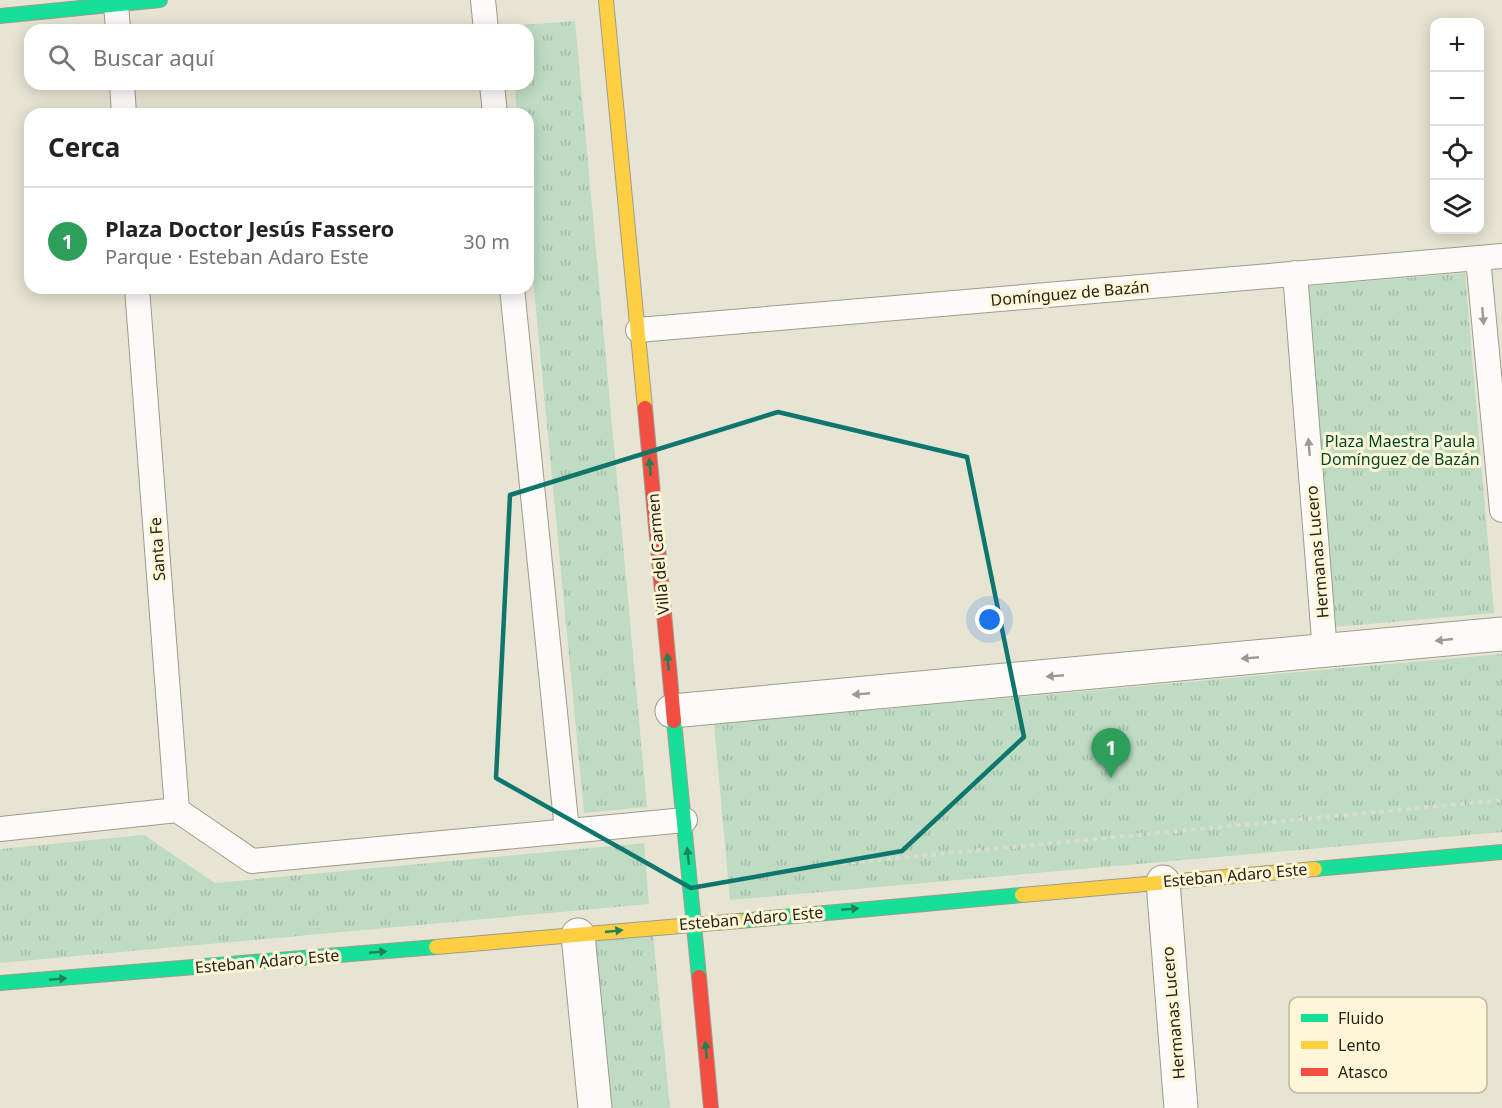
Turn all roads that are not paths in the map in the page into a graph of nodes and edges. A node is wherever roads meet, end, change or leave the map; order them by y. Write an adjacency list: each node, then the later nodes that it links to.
1 (160, 0): 5 (street)
2 (483, 0): 7 (lane)
3 (606, 0): 17 (street, Villa del Carmen)
4 (38, 6): 5 (street); 6 (street)
5 (116, 11)
6 (0, 16)
7 (485, 24)
8 (122, 90): 10 (lane)
9 (493, 90): 11 (lane)
10 (124, 108)
11 (494, 108)
12 (1502, 256): 13 (lane, Domínguez de Bazán)
13 (1478, 258): 14 (lane, Domínguez de Bazán); 18 (lane, one-way to 18)
14 (1295, 273): 17 (lane, Domínguez de Bazán); 20 (lane, Hermanas Lucero, one-way to 14)
15 (137, 294): 22 (lane, Santa Fe)
16 (513, 294): 25 (lane)
17 (638, 330): 21 (street, Villa del Carmen, one-way to 17)
18 (1502, 510)
19 (1502, 634): 20 (street, one-way to 20)
20 (1325, 651): 21 (street, one-way to 21)
21 (672, 711): 23 (street, Villa del Carmen)
22 (177, 810): 24 (lane); 25 (lane)
23 (685, 820): 25 (lane); 28 (street, Villa del Carmen, one-way to 23)
24 (0, 829)
25 (567, 831)
26 (1502, 852): 27 (street, Esteban Adaro Este)
27 (1162, 882): 28 (street, Esteban Adaro Este, one-way to 27); 33 (street, Hermanas Lucero)
28 (695, 923): 29 (street, Esteban Adaro Este, one-way to 28); 32 (street, Villa del Carmen, one-way to 28)
29 (578, 935): 30 (street, Esteban Adaro Este, one-way to 29); 31 (street)
30 (0, 983)
31 (594, 1108)
32 (711, 1108)
33 (1181, 1108)

